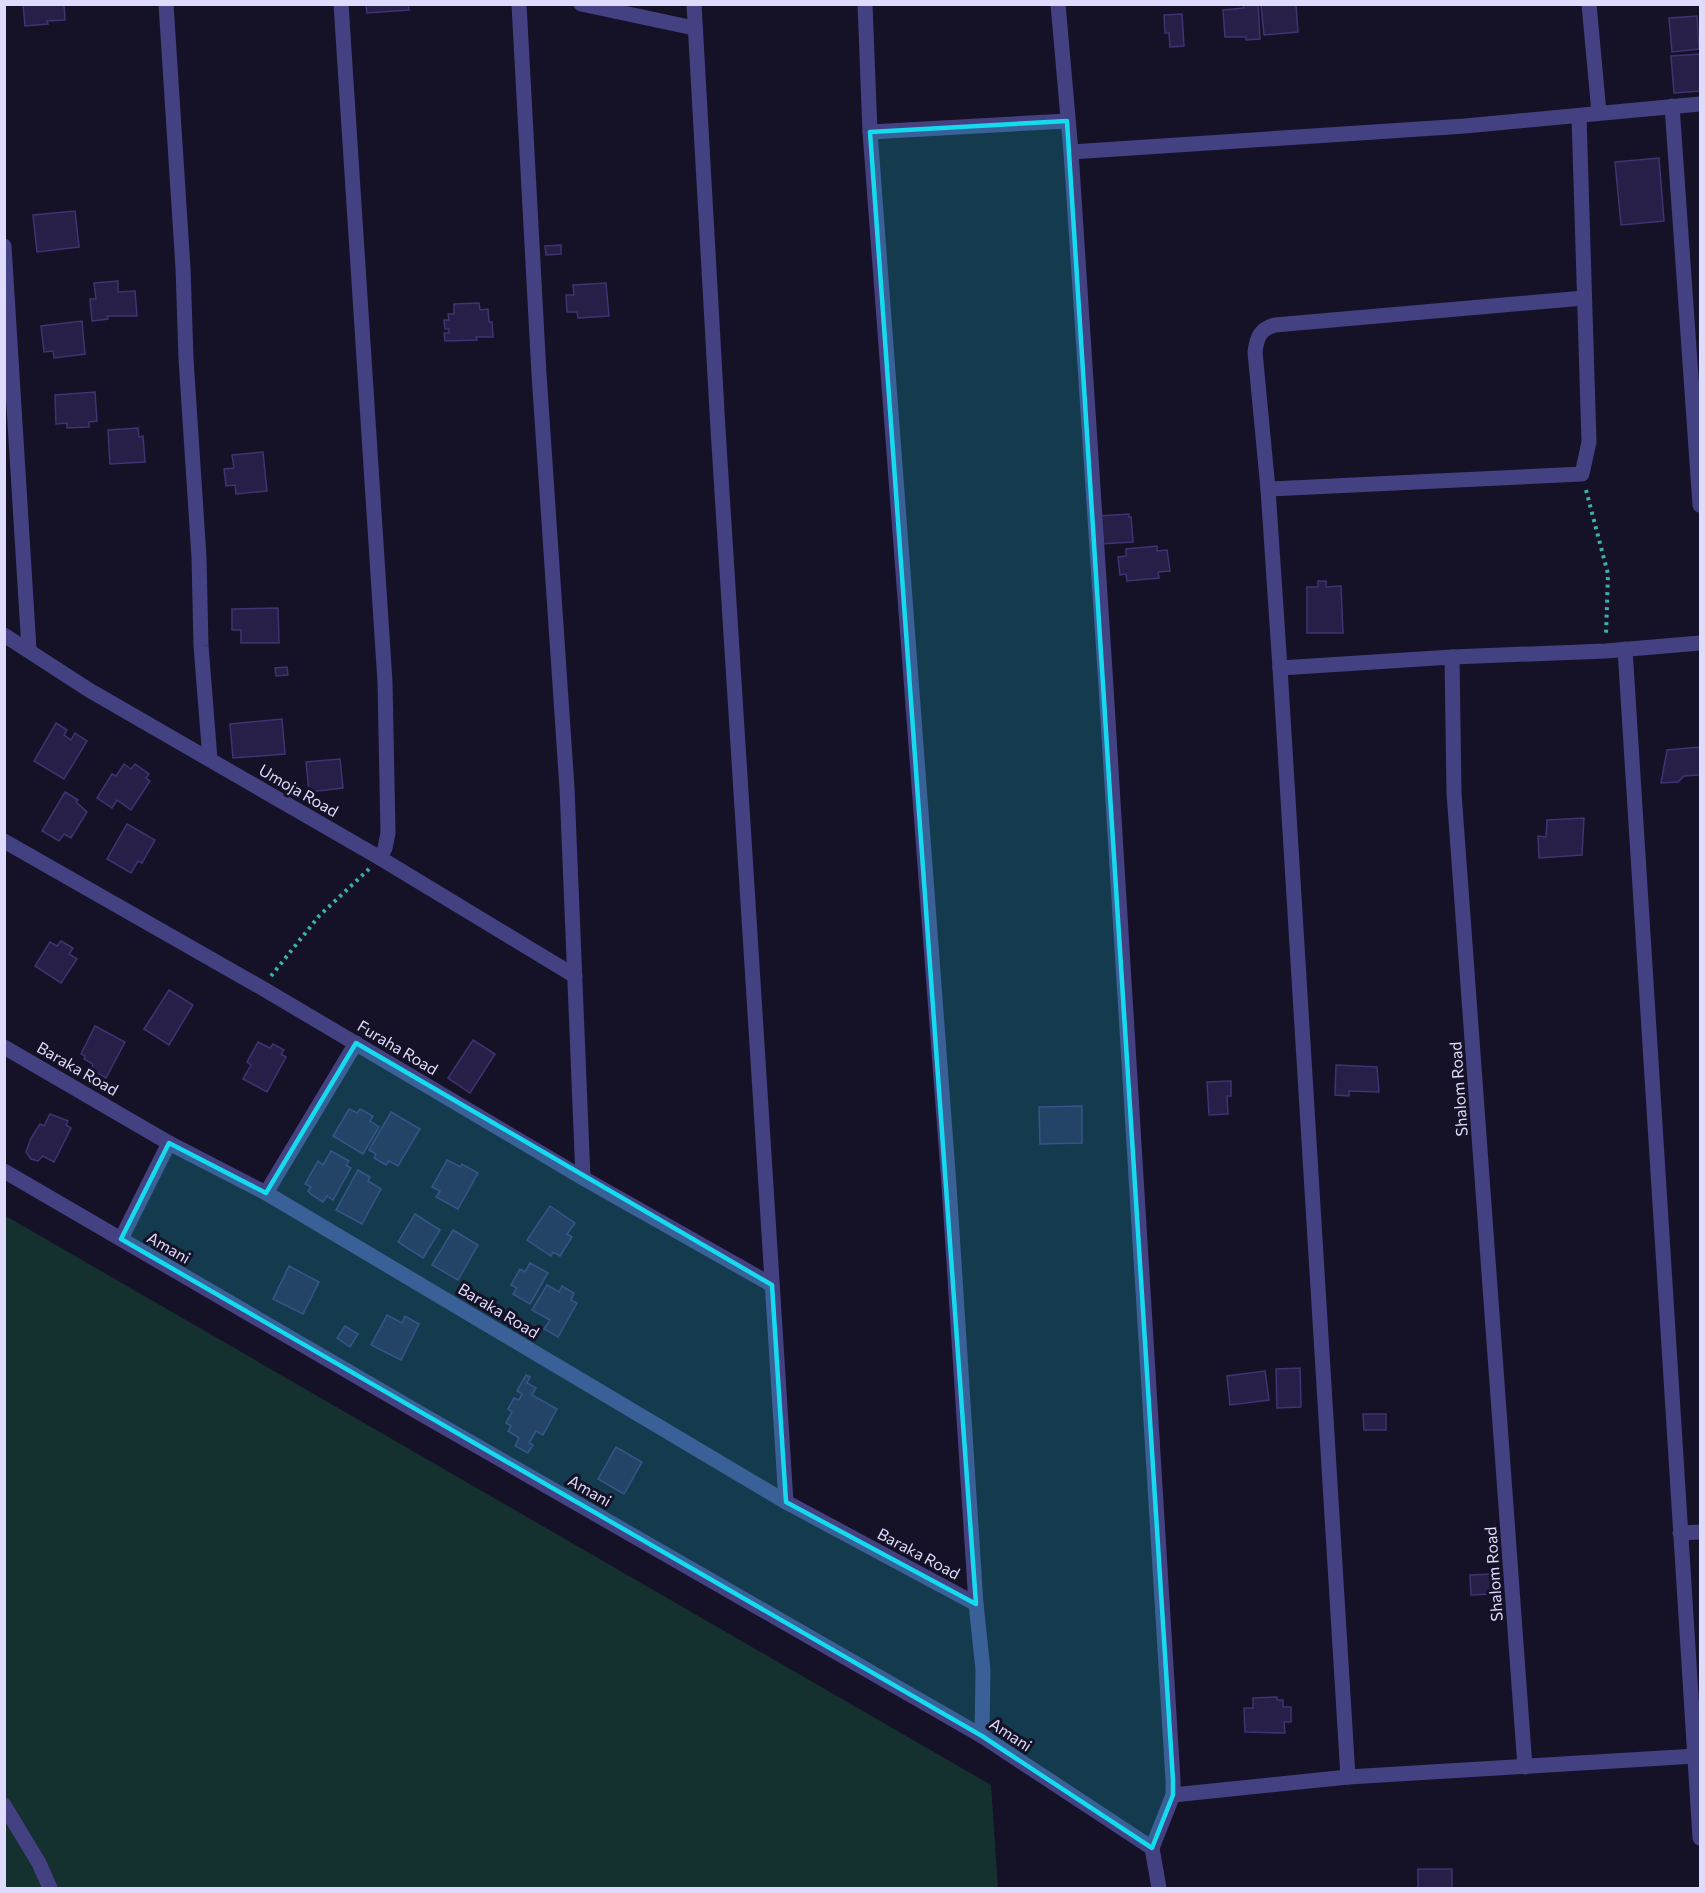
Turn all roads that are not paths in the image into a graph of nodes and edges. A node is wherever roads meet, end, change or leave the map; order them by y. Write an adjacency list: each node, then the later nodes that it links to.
1 (166, 4): 27 (street)
2 (341, 4): 29 (street)
3 (519, 4): 30 (street)
4 (581, 4): 9 (street)
5 (694, 4): 9 (street)
6 (865, 4): 15 (street)
7 (1058, 4): 14 (street)
8 (1589, 4): 12 (street)
9 (694, 28): 38 (street)
10 (1701, 104): 11 (street)
11 (1672, 106): 12 (street); 20 (street)
12 (1599, 113): 13 (street)
13 (1579, 116): 16 (street); 18 (street)
14 (1067, 121): 15 (street); 16 (street)
15 (870, 132): 42 (street)
16 (1071, 152): 47 (street)
17 (4, 246): 23 (street)
18 (1584, 298): 19 (street); 19 (street)
19 (1268, 489): 26 (street)
20 (1701, 505)
21 (4, 635): 23 (street, Umoja Road)
22 (1701, 644): 24 (street)
23 (29, 649): 27 (street, Umoja Road)
24 (1625, 649): 25 (street); 41 (street)
25 (1452, 657): 26 (street); 45 (street, Shalom Road)
26 (1280, 668): 46 (street)
27 (210, 759): 29 (street, Umoja Road)
28 (4, 841): 31 (street, Furaha Road)
29 (380, 858): 30 (street, Umoja Road)
30 (575, 976): 35 (street)
31 (356, 1043): 35 (street, Furaha Road); 36 (street)
32 (4, 1047): 33 (street, Baraka Road)
33 (169, 1143): 36 (street, Baraka Road); 37 (street)
34 (4, 1171): 37 (street, Amani)
35 (583, 1178): 38 (street, Furaha Road)
36 (266, 1193): 39 (street, Baraka Road)
37 (121, 1239): 43 (street, Amani)
38 (772, 1285): 39 (street)
39 (786, 1502): 42 (street, Baraka Road)
40 (1701, 1532): 41 (street)
41 (1680, 1533): 44 (street)
42 (976, 1604): 43 (street)
43 (982, 1737): 50 (street, Amani)
44 (1696, 1756): 45 (street); 49 (street)
45 (1525, 1767): 46 (street)
46 (1348, 1777): 47 (street)
47 (1173, 1795): 50 (street)
48 (4, 1805): 51 (street)
49 (1701, 1838)
50 (1152, 1848): 52 (street)
51 (50, 1888)
52 (1159, 1888)

